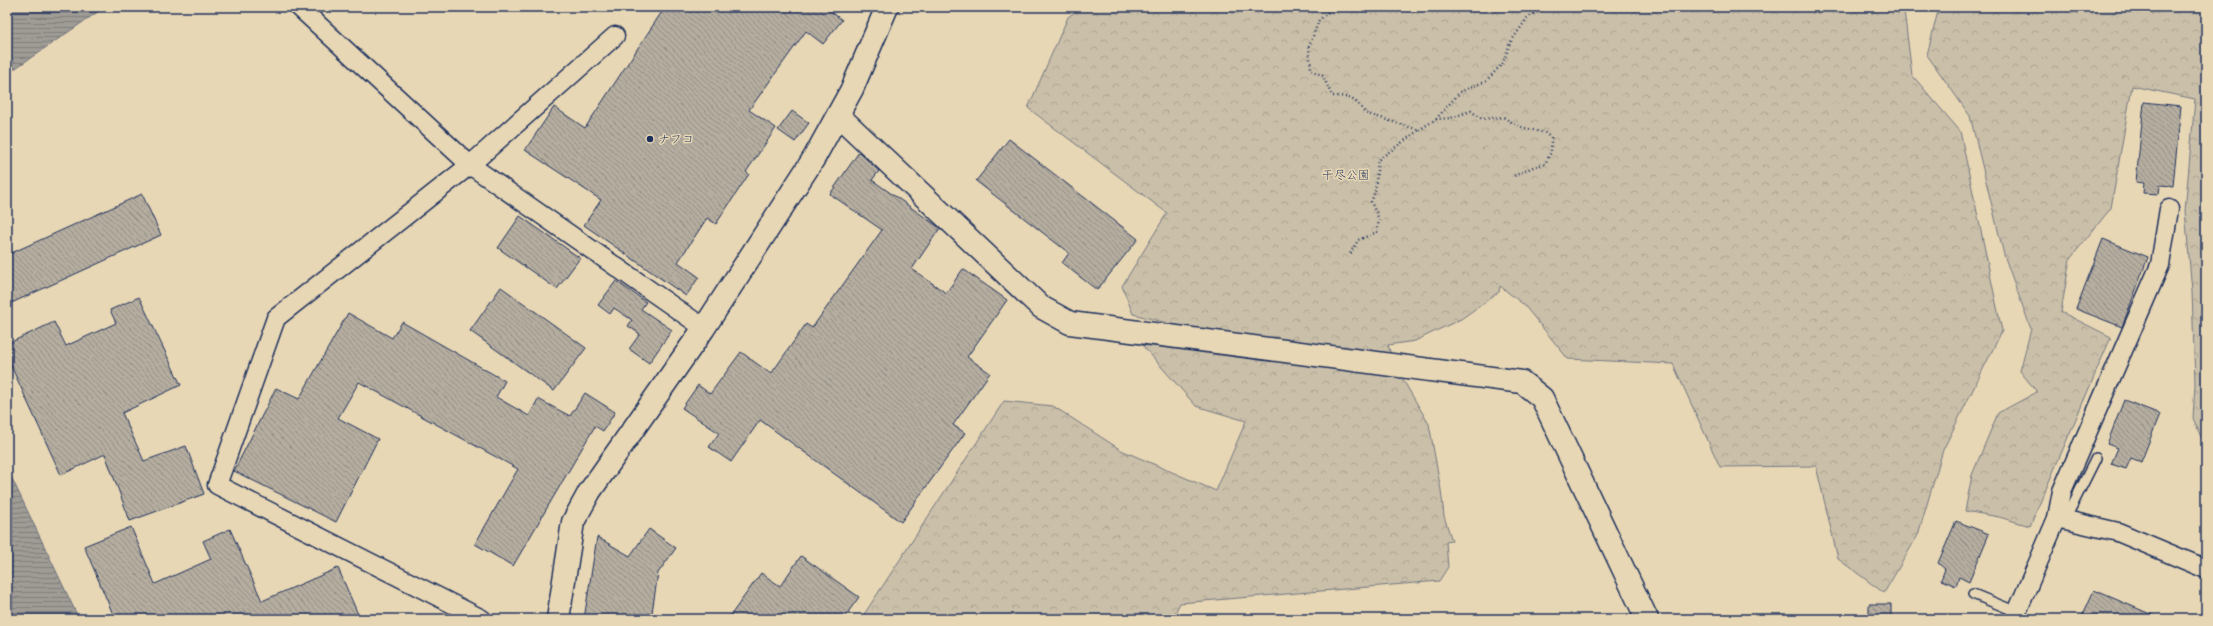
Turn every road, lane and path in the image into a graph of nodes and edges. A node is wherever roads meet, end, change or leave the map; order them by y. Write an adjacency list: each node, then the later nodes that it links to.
1 (299, 7): 9 (street)
2 (888, 7): 6 (street)
3 (1334, 7): 8 (path)
4 (1548, 7): 7 (path)
5 (616, 36): 9 (street)
6 (838, 115): 13 (street); 21 (street)
7 (1436, 119): 8 (path); 10 (path)
8 (1419, 130): 12 (path)
9 (470, 165): 13 (street); 19 (street)
10 (1512, 177)
11 (2169, 209): 15 (street)
12 (1349, 256)
13 (704, 328): 20 (street)
14 (2096, 458): 15 (lane)
15 (2061, 519): 16 (street); 18 (street)
16 (2206, 569)
17 (1973, 594): 18 (lane)
18 (2016, 616)
19 (482, 619)
20 (558, 619)
21 (1647, 619)

